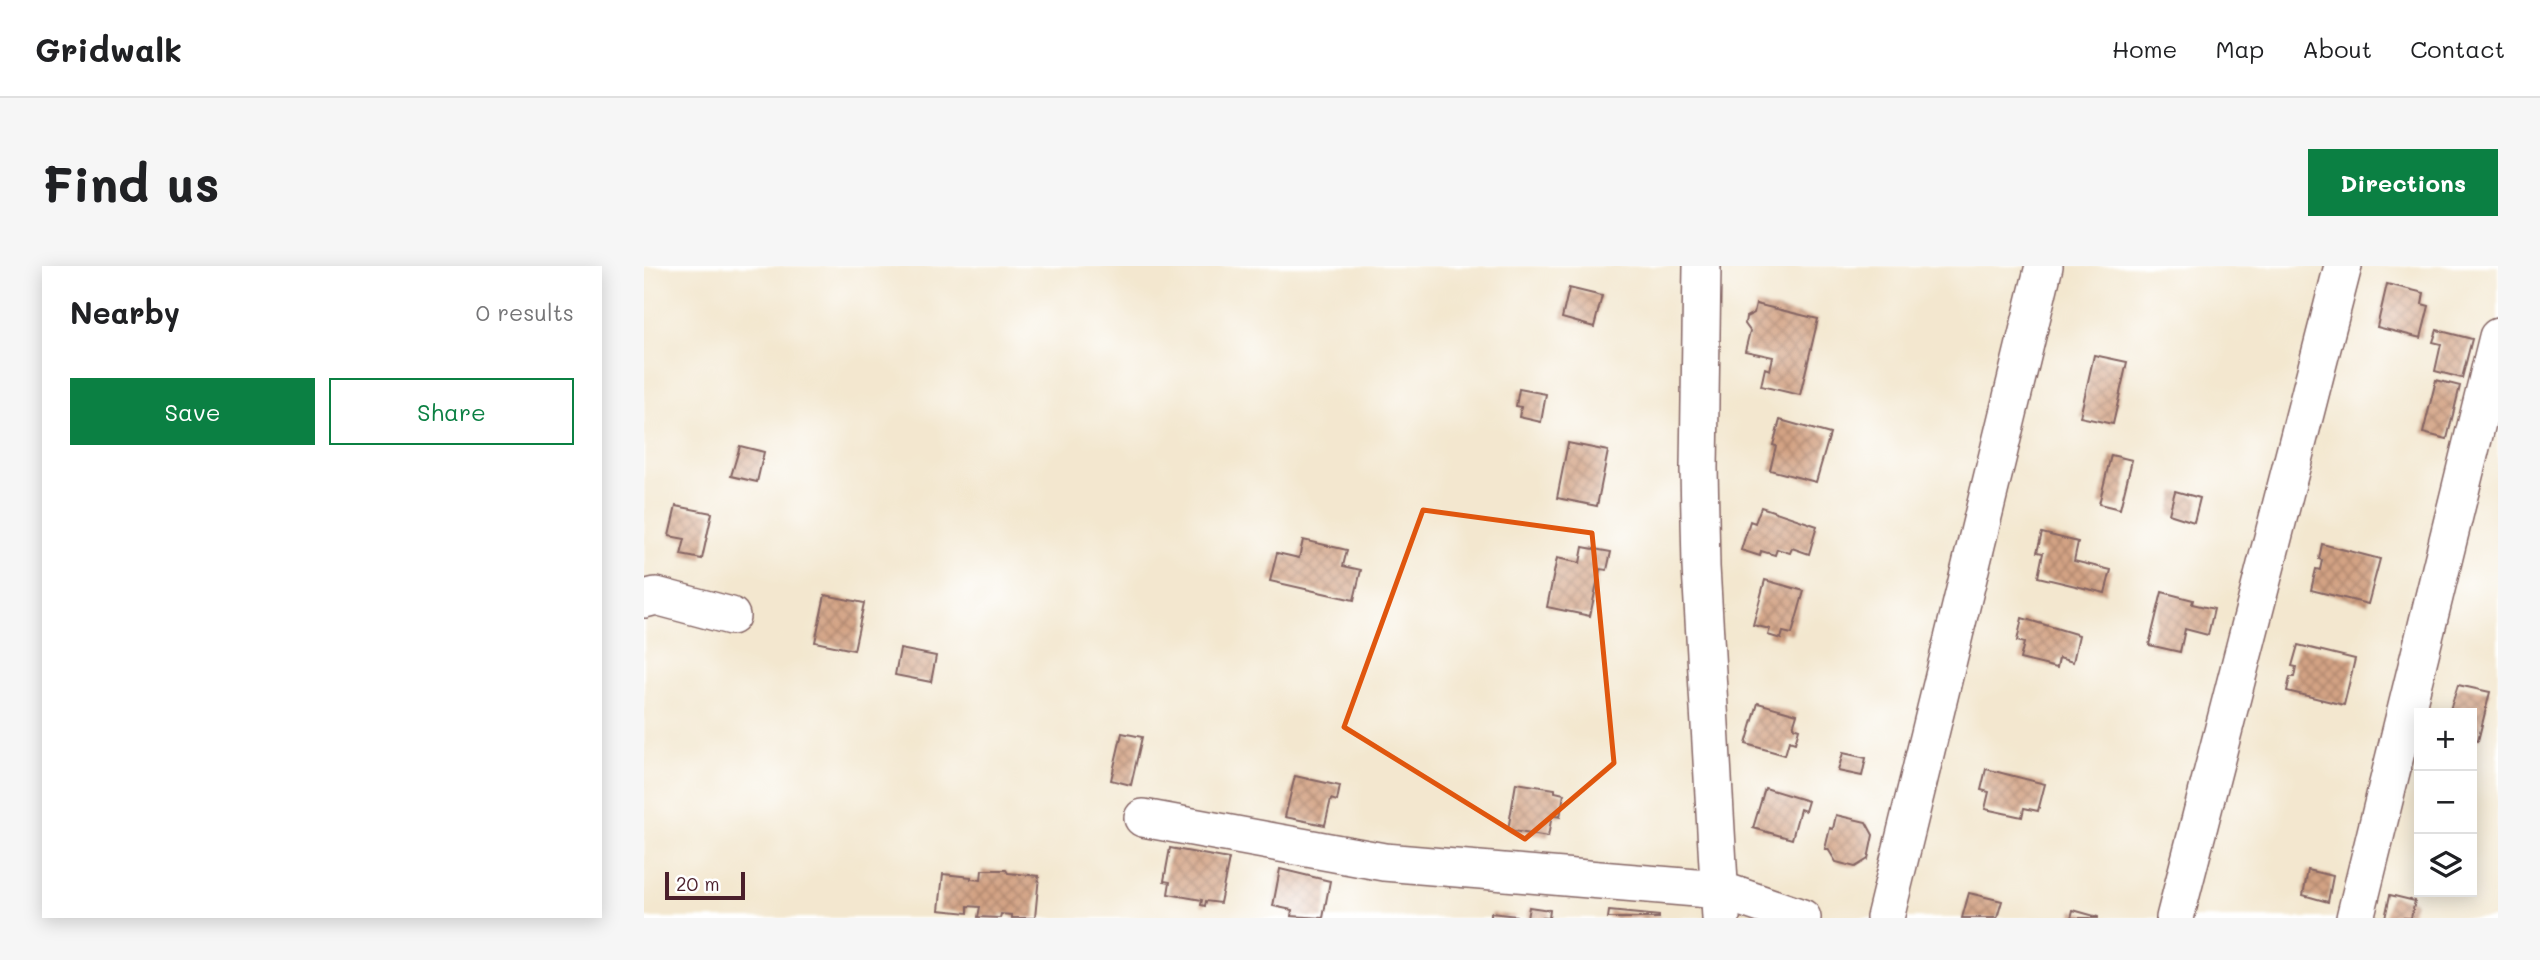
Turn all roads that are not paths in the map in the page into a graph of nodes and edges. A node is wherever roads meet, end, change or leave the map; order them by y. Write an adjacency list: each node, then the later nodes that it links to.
1 (1702, 266): 8 (street)
2 (2044, 266): 10 (street)
3 (2343, 266): 11 (street)
4 (2498, 337): 12 (street)
5 (644, 599): 6 (street)
6 (731, 615)
7 (1143, 818): 8 (street)
8 (1721, 904): 9 (street)
9 (1802, 918)
10 (1885, 918)
11 (2175, 918)
12 (2355, 918)

